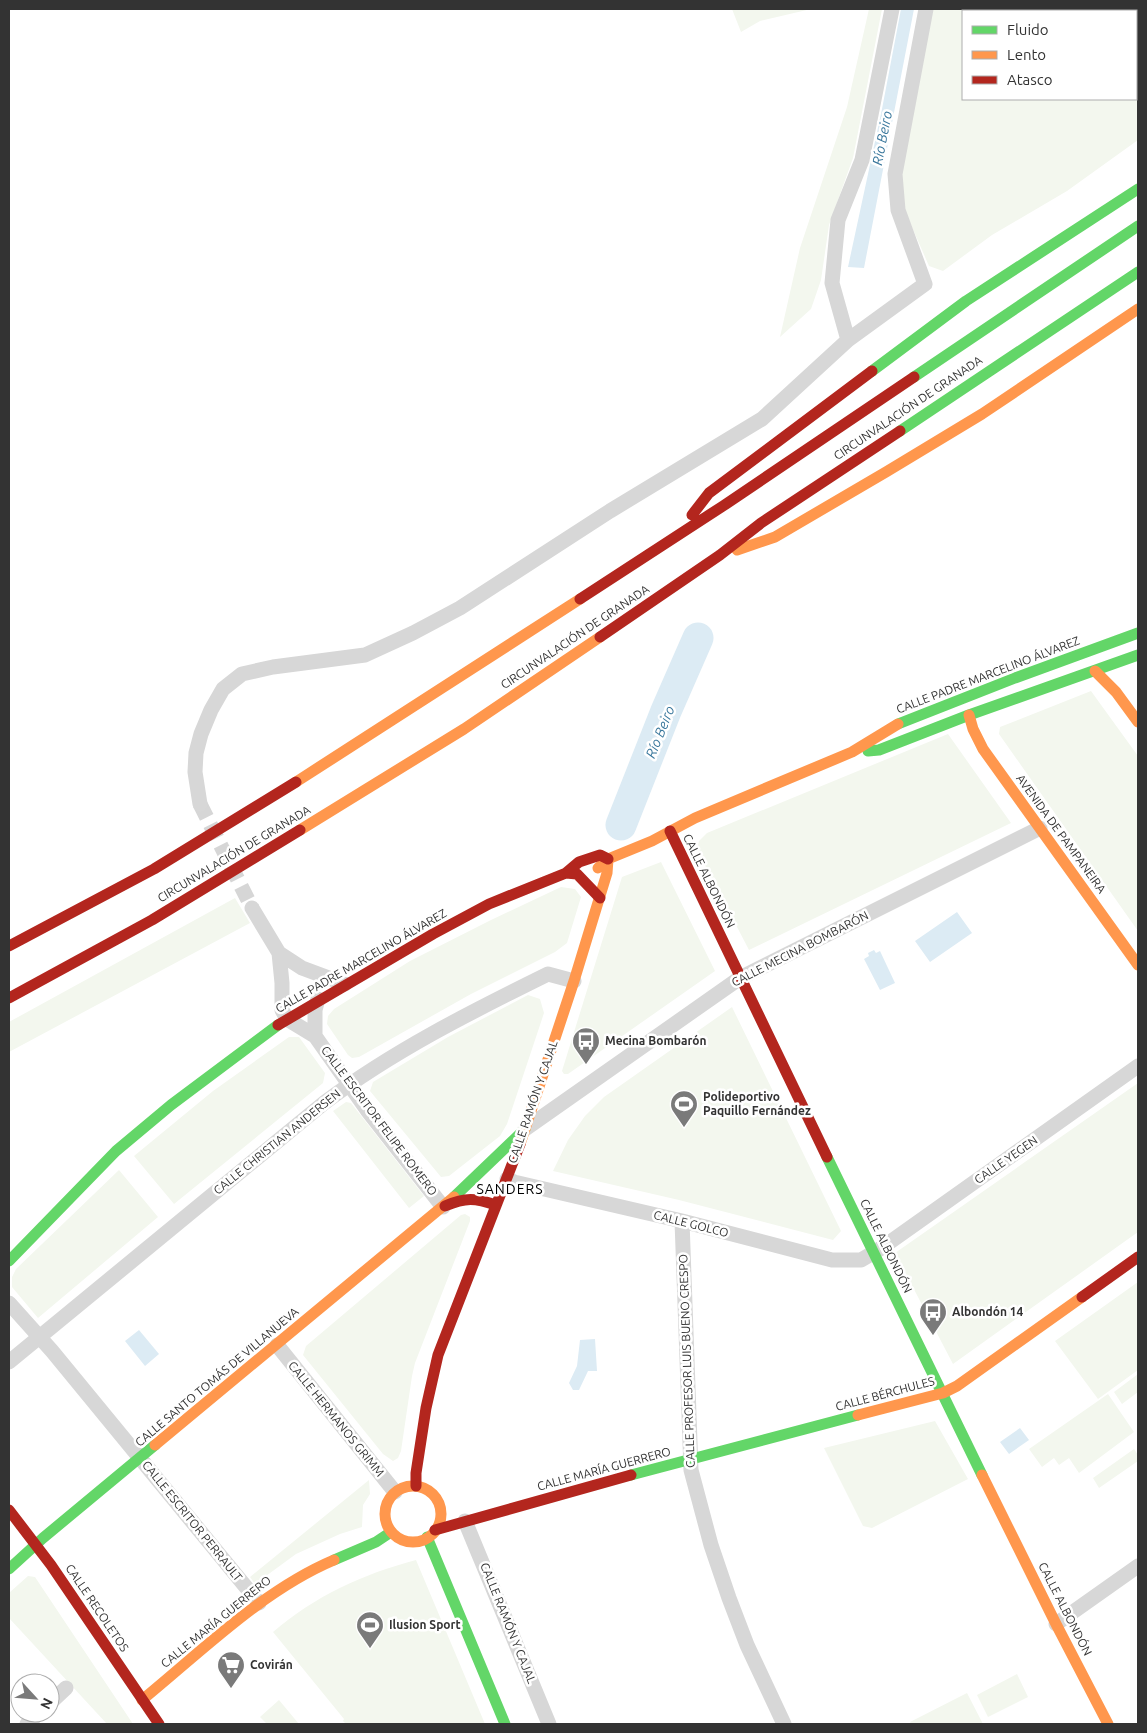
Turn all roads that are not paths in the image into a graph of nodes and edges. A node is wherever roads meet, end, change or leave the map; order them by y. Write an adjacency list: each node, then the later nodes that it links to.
1 (892, 9): 7 (street)
2 (926, 9): 7 (street)
3 (1138, 189): 8 (main road)
4 (1138, 226): 8 (main road, CIRCUNVALACIÓN DE GRANADA)
5 (1138, 272): 9 (main road, CIRCUNVALACIÓN DE GRANADA)
6 (1138, 309): 9 (main road)
7 (848, 340): 20 (street)
8 (676, 536): 27 (main road, CIRCUNVALACIÓN DE GRANADA)
9 (720, 555): 33 (main road, CIRCUNVALACIÓN DE GRANADA)
10 (1138, 633): 13 (main road, CALLE PADRE MARCELINO ÁLVAREZ)
11 (1138, 655): 12 (main road, CALLE PADRE MARCELINO ÁLVAREZ)
12 (1120, 662): 14 (main road, CALLE PADRE MARCELINO ÁLVAREZ); 16 (main road)
13 (1033, 671): 14 (main road); 15 (main road, CALLE PADRE MARCELINO ÁLVAREZ)
14 (1095, 671): 16 (main road); 17 (main road, CALLE PADRE MARCELINO ÁLVAREZ)
15 (1015, 678): 17 (main road); 19 (main road, CALLE PADRE MARCELINO ÁLVAREZ)
16 (1116, 692): 18 (main road)
17 (969, 715): 19 (main road, CALLE PADRE MARCELINO ÁLVAREZ); 21 (main road, AVENIDA DE PAMPANEIRA)
18 (1138, 722)
19 (852, 752): 22 (main road, CALLE PADRE MARCELINO ÁLVAREZ)
20 (200, 804)
21 (1040, 828): 29 (main road, AVENIDA DE PAMPANEIRA); 30 (street, CALLE MECINA BOMBARÓN)
22 (670, 831): 23 (main road, CALLE PADRE MARCELINO ÁLVAREZ); 30 (main road, CALLE ALBONDÓN)
23 (608, 859): 24 (main road, CALLE PADRE MARCELINO ÁLVAREZ); 25 (main road, CALLE RAMÓN Y CAJAL)
24 (571, 874): 25 (main road); 32 (main road, CALLE PADRE MARCELINO ÁLVAREZ)
25 (600, 898): 31 (main road, CALLE RAMÓN Y CAJAL)
26 (252, 908): 28 (street)
27 (9, 946)
28 (279, 953): 32 (street); 35 (street)
29 (1138, 966)
30 (740, 978): 39 (street, CALLE MECINA BOMBARÓN); 45 (main road, CALLE ALBONDÓN)
31 (574, 981): 38 (street, CALLE CHRISTIAN ANDERSEN); 39 (main road, CALLE RAMÓN Y CAJAL)
32 (345, 984): 34 (main road, CALLE PADRE MARCELINO ÁLVAREZ)
33 (9, 998)
34 (318, 999): 35 (main road, CALLE PADRE MARCELINO ÁLVAREZ); 36 (street, CALLE ESCRITOR FELIPE ROMERO)
35 (286, 1019): 36 (street, CALLE ESCRITOR FELIPE ROMERO); 47 (main road, CALLE PADRE MARCELINO ÁLVAREZ)
36 (315, 1036): 38 (street, CALLE ESCRITOR FELIPE ROMERO)
37 (1138, 1066): 45 (street, CALLE YEGEN)
38 (349, 1084): 43 (street, CALLE ESCRITOR FELIPE ROMERO); 49 (street, CALLE CHRISTIAN ANDERSEN)
39 (524, 1129): 40 (main road, CALLE SANTO TOMÁS DE VILLANUEVA); 41 (main road, CALLE RAMÓN Y CAJAL)
40 (483, 1168): 41 (main road); 43 (main road, CALLE SANTO TOMÁS DE VILLANUEVA)
41 (507, 1179): 42 (main road, CALLE RAMÓN Y CAJAL); 44 (street, CALLE GOLCO)
42 (496, 1205): 43 (main road, CALLE SANTO TOMÁS DE VILLANUEVA); 55 (main road, CALLE RAMÓN Y CAJAL)
43 (443, 1207): 50 (main road, CALLE SANTO TOMÁS DE VILLANUEVA)
44 (682, 1221): 45 (street, CALLE GOLCO); 54 (street, CALLE PROFESOR LUIS BUENO CRESPO)
45 (874, 1253): 52 (main road, CALLE ALBONDÓN)
46 (1138, 1257): 52 (main road, CALLE BÉRCHULES)
47 (9, 1261)
48 (9, 1303): 49 (street, CALLE ESCRITOR PERRAULT)
49 (40, 1336): 51 (street, CALLE CHRISTIAN ANDERSEN); 53 (street, CALLE ESCRITOR PERRAULT)
50 (277, 1345): 53 (main road, CALLE SANTO TOMÁS DE VILLANUEVA); 56 (street, CALLE HERMANOS GRIMM)
51 (9, 1362)
52 (943, 1393): 54 (main road, CALLE BÉRCHULES); 66 (main road, CALLE ALBONDÓN)
53 (140, 1458): 62 (main road, CALLE SANTO TOMÁS DE VILLANUEVA); 65 (street, CALLE ESCRITOR PERRAULT)
54 (692, 1460): 59 (main road, CALLE MARÍA GUERRERO); 73 (street, CALLE PROFESOR LUIS BUENO CRESPO)
55 (416, 1486): 56 (main road); 58 (main road)
56 (395, 1492): 60 (main road)
57 (9, 1510): 62 (main road, CALLE RECOLETOS)
58 (440, 1510): 59 (main road); 61 (main road)
59 (465, 1521): 61 (main road, CALLE MARÍA GUERRERO); 72 (street, CALLE RAMÓN Y CAJAL)
60 (391, 1532): 61 (main road); 65 (main road, CALLE MARÍA GUERRERO)
61 (431, 1534): 71 (main road)
62 (36, 1544): 64 (main road, CALLE SANTO TOMÁS DE VILLANUEVA); 69 (main road, CALLE RECOLETOS)
63 (1138, 1566): 66 (street)
64 (9, 1568)
65 (259, 1603): 69 (main road, CALLE MARÍA GUERRERO)
66 (1056, 1624): 74 (main road, CALLE ALBONDÓN)
67 (66, 1688): 68 (street)
68 (60, 1694)
69 (142, 1700): 70 (main road, CALLE RECOLETOS)
70 (158, 1724)
71 (505, 1724)
72 (549, 1724)
73 (784, 1724)
74 (1108, 1724)

